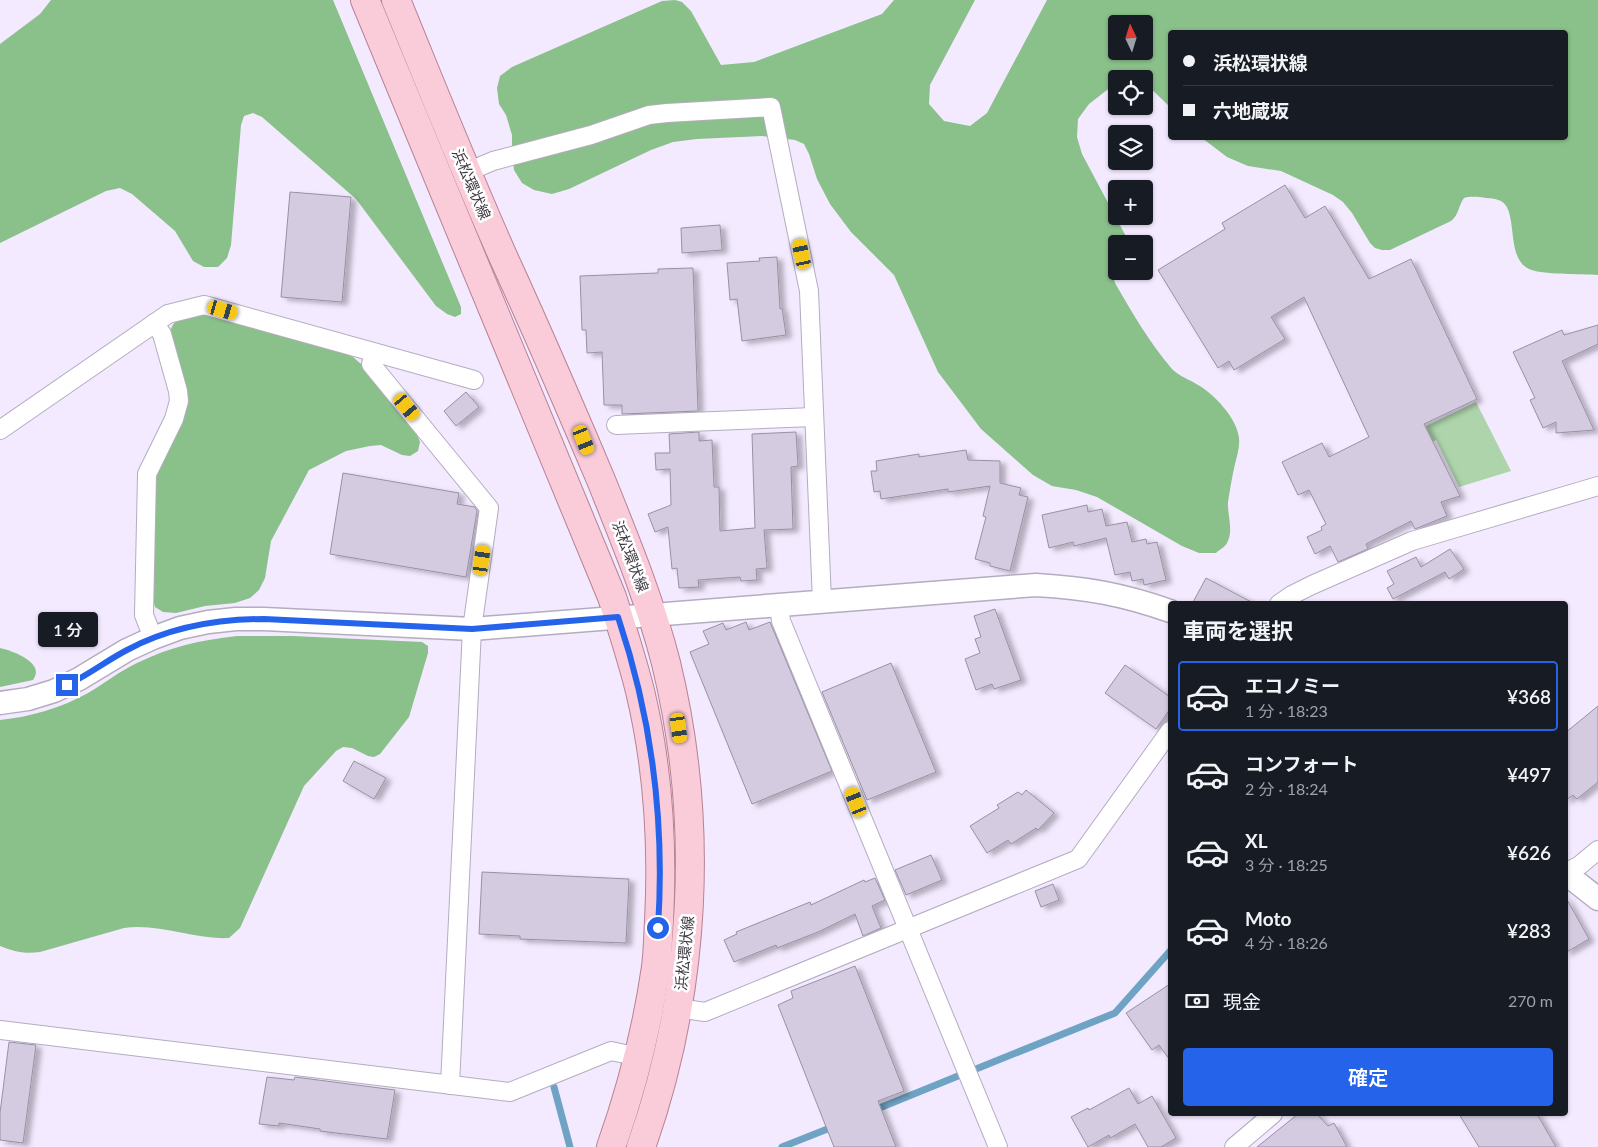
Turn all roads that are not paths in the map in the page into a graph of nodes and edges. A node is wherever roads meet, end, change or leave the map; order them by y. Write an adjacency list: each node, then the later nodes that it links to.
1 (365, 0): 16 (main road, 浜松環状線)
2 (396, 0): 3 (main road, 浜松環状線)
3 (467, 172): 7 (street); 15 (main road, 浜松環状線)
4 (154, 323): 5 (street); 9 (street); 18 (street)
5 (374, 353): 6 (street); 17 (street)
6 (474, 380)
7 (814, 417): 8 (street); 11 (street)
8 (616, 425)
9 (0, 430)
10 (1598, 486): 12 (street)
11 (822, 601): 13 (street); 14 (street)
12 (1283, 601)
13 (779, 605): 15 (street); 25 (street)
14 (1168, 610)
15 (652, 614): 16 (street); 26 (main road, 浜松環状線)
16 (618, 617): 17 (street); 28 (main road, 浜松環状線)
17 (472, 629): 18 (street); 29 (street)
18 (153, 638): 19 (street)
19 (0, 703)
20 (1168, 734): 25 (street)
21 (1598, 850): 22 (street)
22 (1568, 871)
23 (1568, 875): 24 (street)
24 (1598, 898)
25 (908, 929): 26 (street); 33 (street)
26 (678, 1008): 32 (main road, 浜松環状線)
27 (0, 1030): 29 (street)
28 (639, 1057): 29 (street); 31 (main road, 浜松環状線)
29 (450, 1085)
30 (1271, 1116): 34 (street)
31 (611, 1147)
32 (641, 1147)
33 (998, 1147)
34 (1234, 1147)

